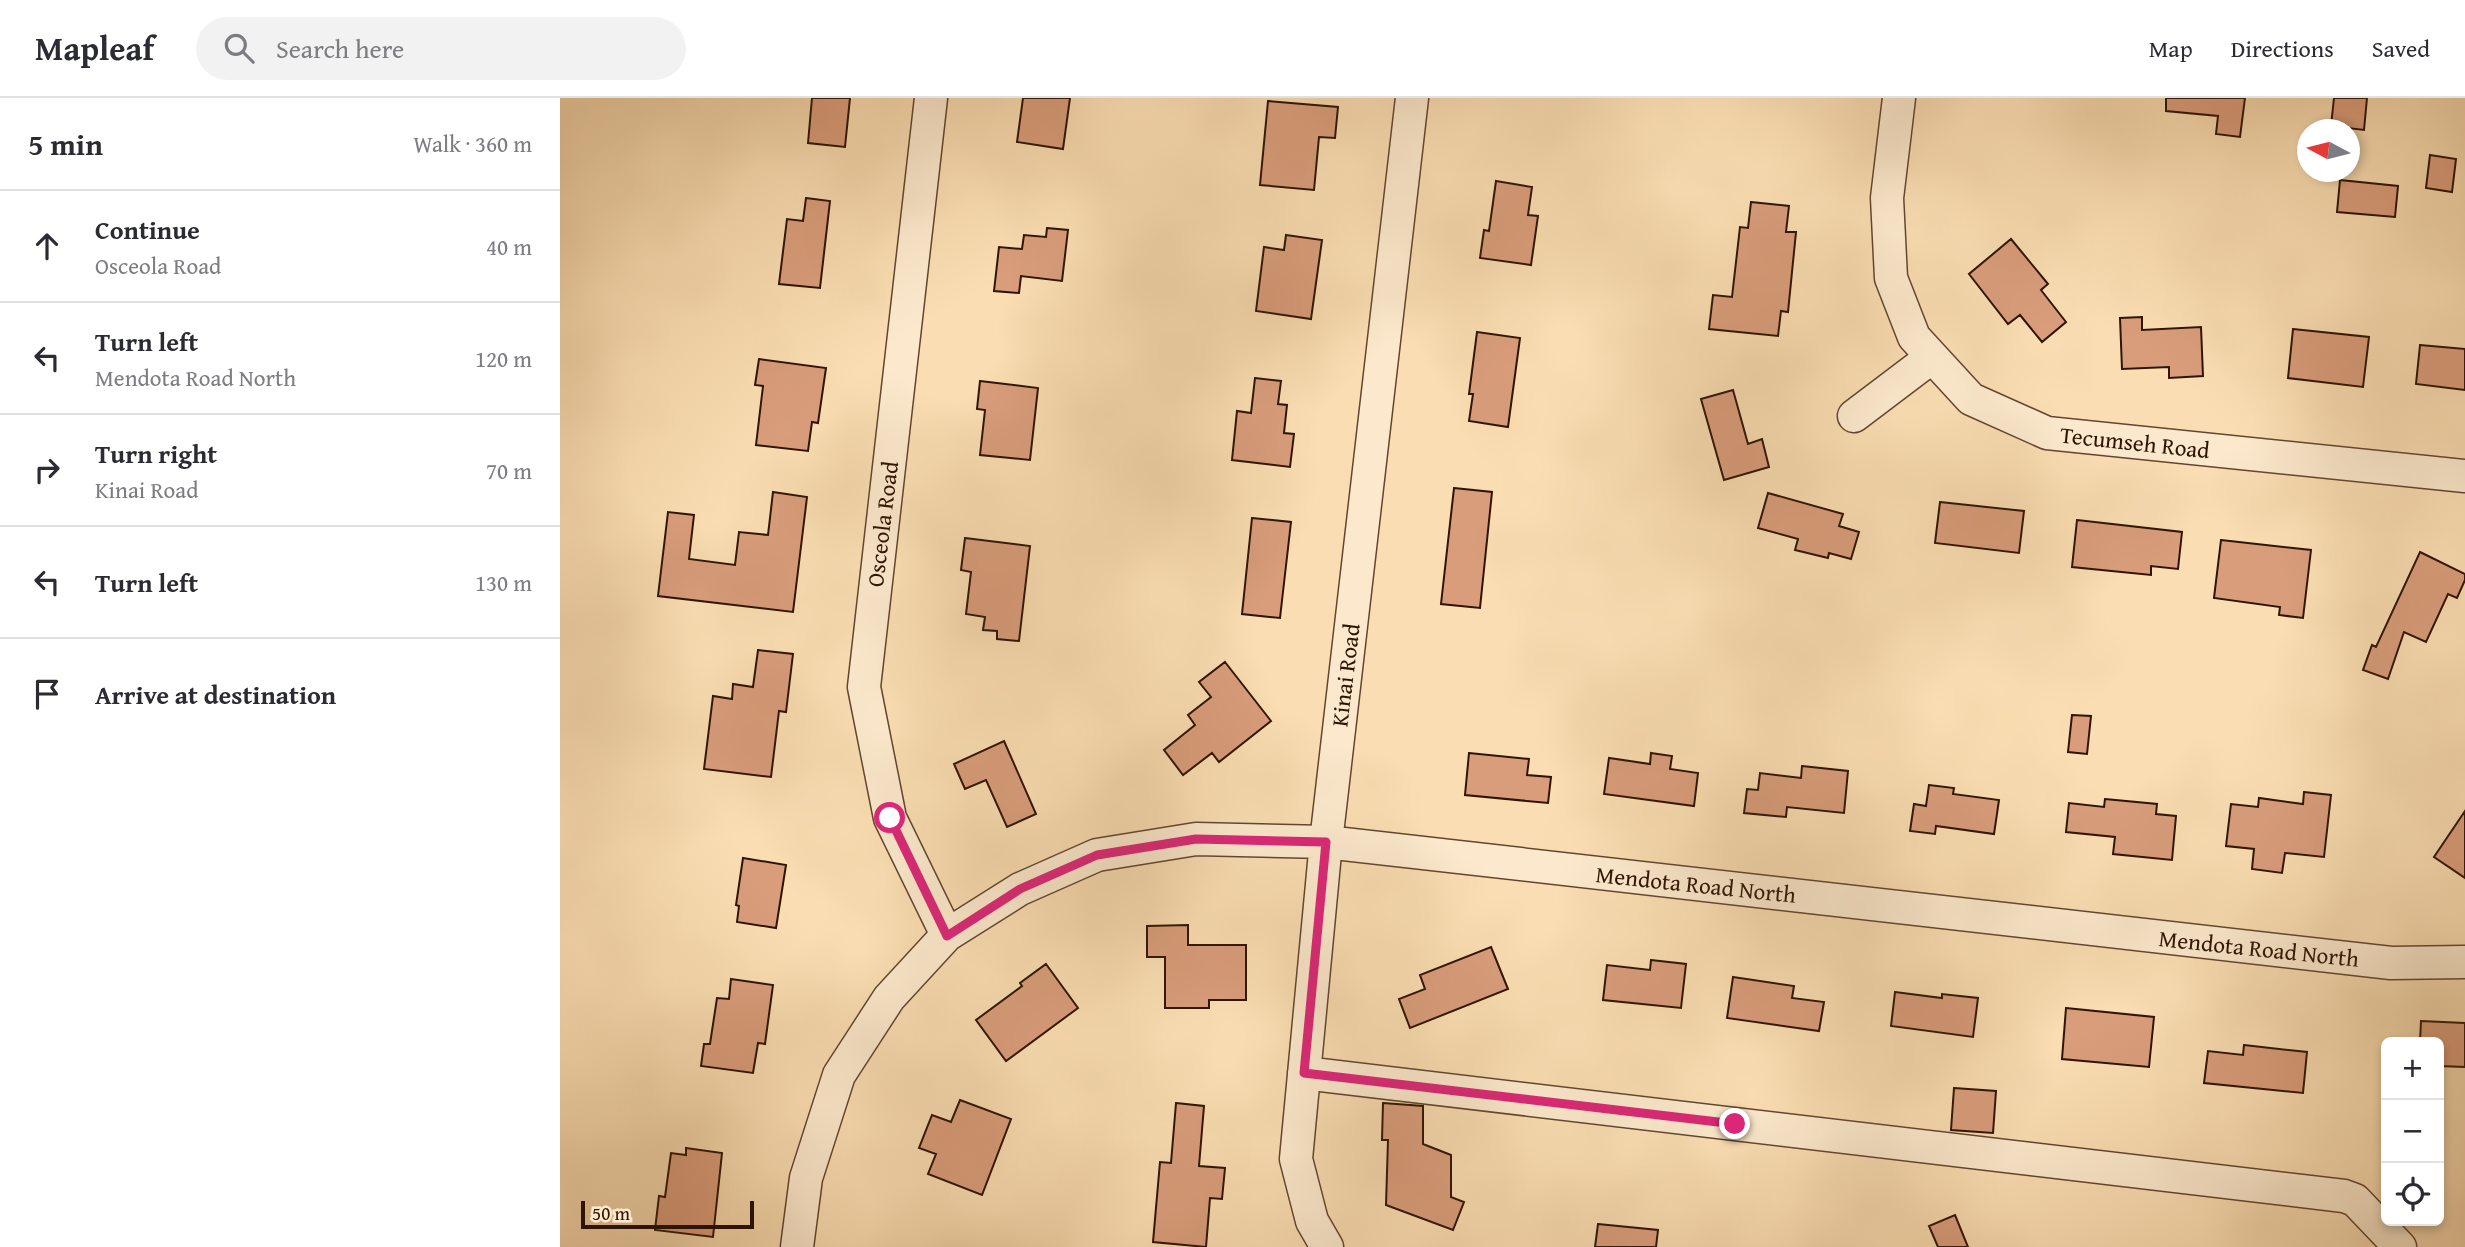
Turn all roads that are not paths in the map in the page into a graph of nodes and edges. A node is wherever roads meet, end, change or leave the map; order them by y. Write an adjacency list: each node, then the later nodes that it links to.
1 (931, 98): 8 (street, Osceola Road)
2 (1412, 98): 7 (street, Kinai Road)
3 (1899, 98): 4 (street, Tecumseh Road)
4 (1932, 357): 5 (street); 6 (street, Tecumseh Road)
5 (1854, 416)
6 (2465, 476)
7 (1326, 842): 8 (street, Mendota Road North); 9 (street, Mendota Road North); 10 (street, Kinai Road)
8 (947, 936): 11 (street, Mendota Road North)
9 (2465, 962)
10 (1304, 1073): 12 (street, Kinai Road); 13 (street)
11 (797, 1247)
12 (1327, 1247)
13 (2400, 1247)

